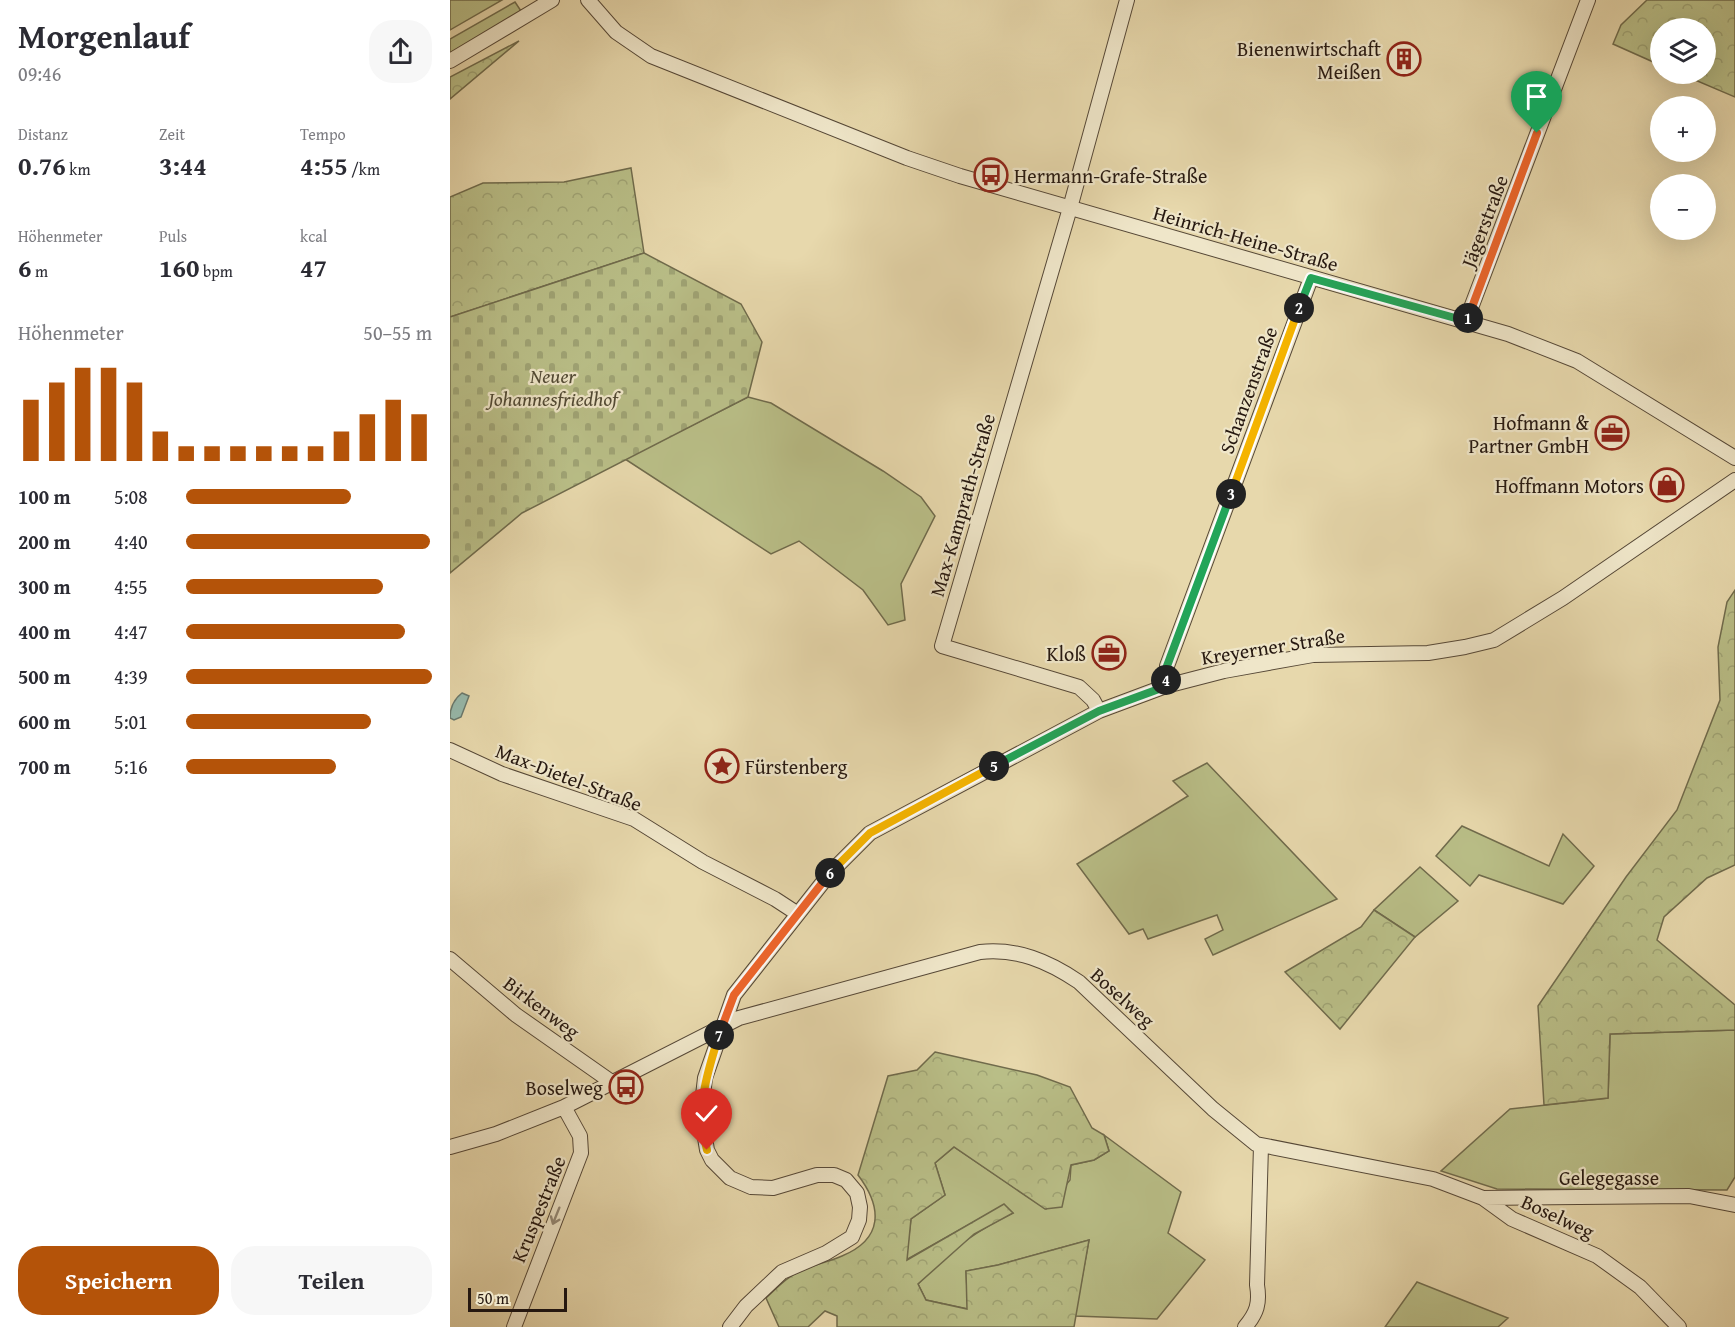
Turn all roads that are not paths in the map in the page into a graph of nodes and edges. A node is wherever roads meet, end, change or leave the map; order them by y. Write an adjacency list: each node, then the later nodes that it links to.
1 (552, 0): 5 (street)
2 (588, 0): 6 (street, Heinrich-Heine-Straße)
3 (1126, 0): 6 (street)
4 (1588, 0): 8 (street, Jägerstraße)
5 (450, 61)
6 (1070, 208): 7 (street, Heinrich-Heine-Straße); 12 (street, Max-Kamprath-Straße)
7 (1311, 278): 8 (street, Heinrich-Heine-Straße); 11 (street, Schanzenstraße)
8 (1466, 321): 9 (street, Heinrich-Heine-Straße)
9 (1735, 458)
10 (1735, 480): 11 (street, Kreyerner Straße)
11 (1167, 686): 12 (street, Kreyerner Straße)
12 (1099, 711): 14 (street, Kreyerner Straße)
13 (450, 750): 14 (street, Max-Dietel-Straße)
14 (798, 914): 16 (street, Kreyerner Straße)
15 (450, 959): 17 (street, Birkenweg)
16 (721, 1028): 17 (street, Boselweg); 19 (street, Boselweg); 24 (street, Kreyerner Straße)
17 (613, 1083): 18 (street, Boselweg)
18 (564, 1107): 20 (street, Boselweg); 23 (street, Kruspestraße, one-way to 23)
19 (1261, 1146): 21 (street, Boselweg); 25 (street)
20 (450, 1147)
21 (1483, 1197): 22 (street, Gelegegasse); 26 (street, Boselweg)
22 (1735, 1205)
23 (514, 1327)
24 (730, 1327)
25 (1245, 1327)
26 (1679, 1327)

